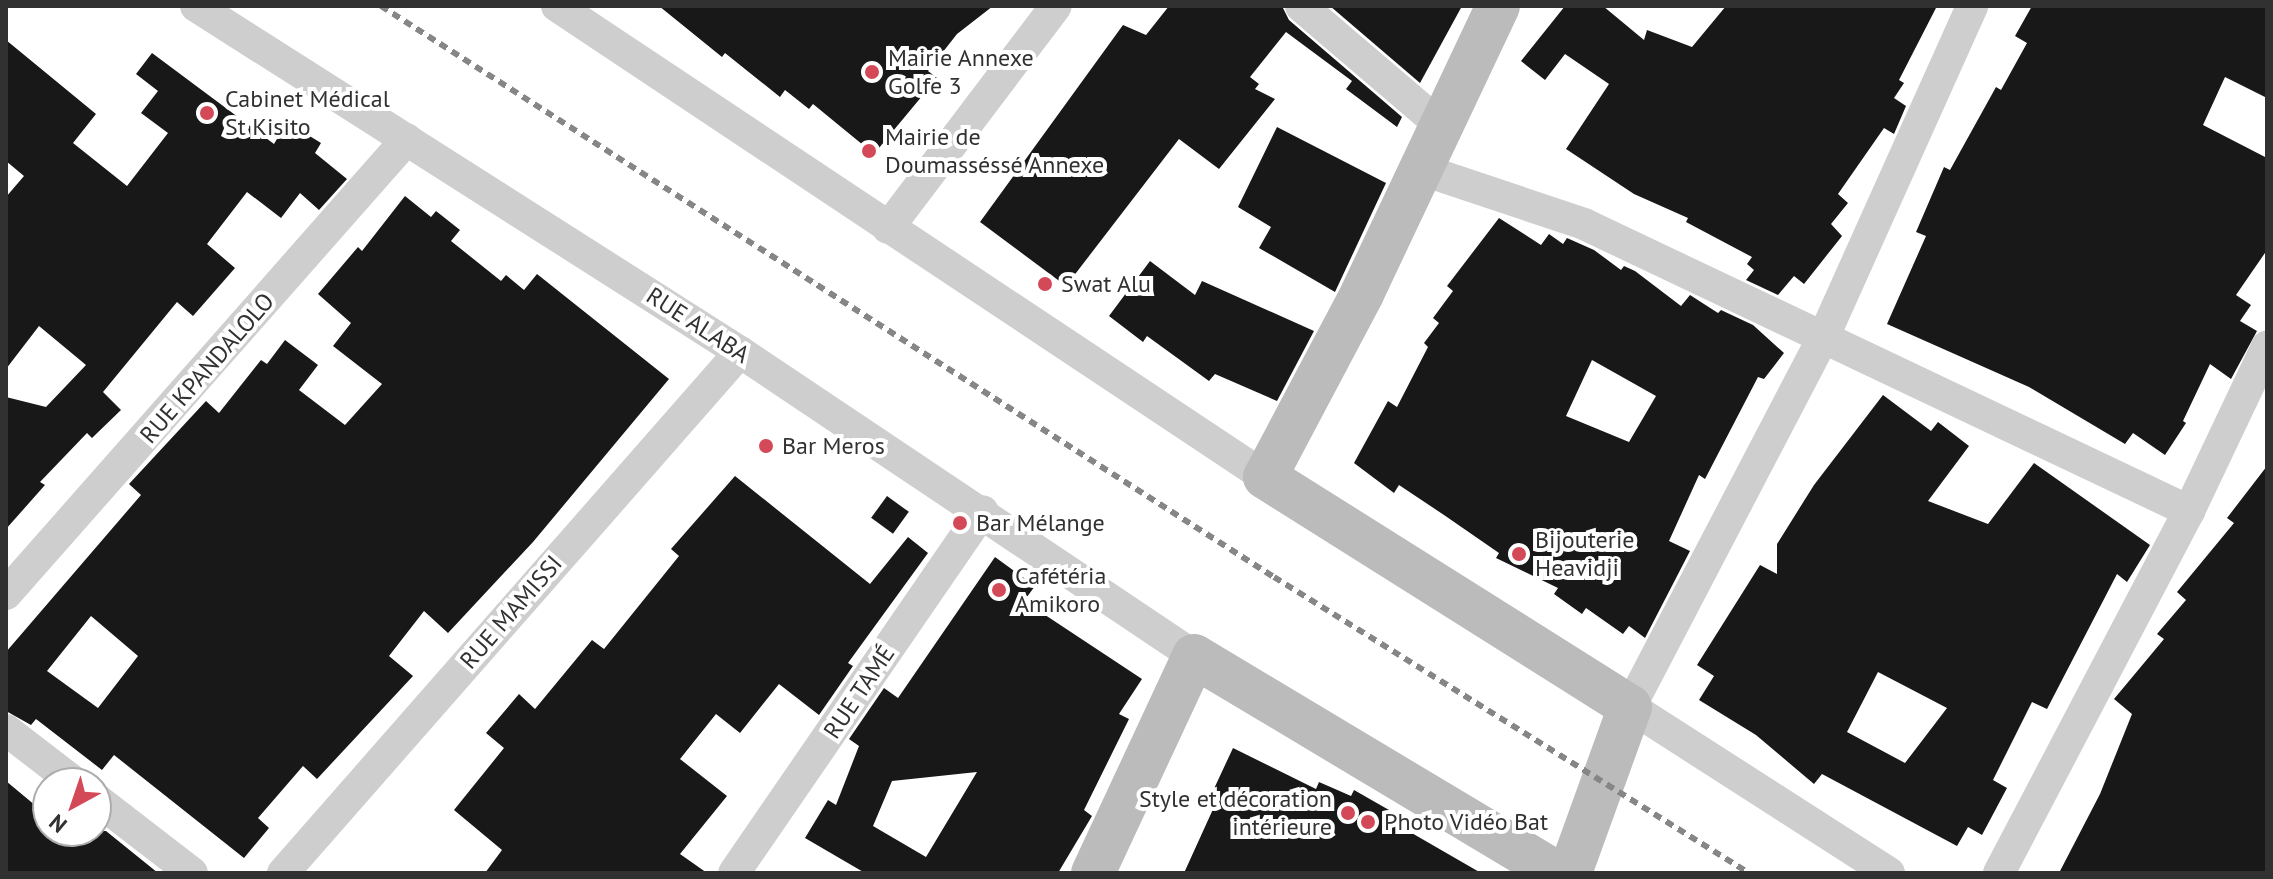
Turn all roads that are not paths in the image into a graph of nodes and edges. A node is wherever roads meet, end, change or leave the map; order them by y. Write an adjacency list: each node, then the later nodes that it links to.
1 (196, 6): 8 (street, RUE ALABA)
2 (557, 6): 10 (street)
3 (1056, 6): 10 (street)
4 (1301, 6): 7 (street)
5 (1498, 6): 7 (main road)
6 (1972, 6): 11 (street)
7 (1439, 124): 9 (main road)
8 (407, 139): 13 (street, RUE ALABA); 17 (street, RUE KPANDALOLO)
9 (1420, 169): 11 (street); 14 (main road)
10 (888, 228): 14 (street)
11 (1824, 336): 16 (street); 19 (street)
12 (2267, 347): 16 (street)
13 (740, 352): 15 (street, RUE ALABA); 24 (street, RUE MAMISSI)
14 (1265, 477): 19 (main road)
15 (983, 511): 18 (street, RUE ALABA); 25 (street, RUE TAMÉ)
16 (2189, 511): 30 (street)
17 (6, 594)
18 (1194, 656): 26 (main road); 27 (main road)
19 (1630, 707): 28 (main road); 29 (street)
20 (6, 730): 21 (street)
21 (54, 767)
22 (112, 811): 23 (street)
23 (192, 873)
24 (283, 873)
25 (734, 873)
26 (1093, 873)
27 (1557, 873)
28 (1570, 873)
29 (1889, 873)
30 (1999, 873)

